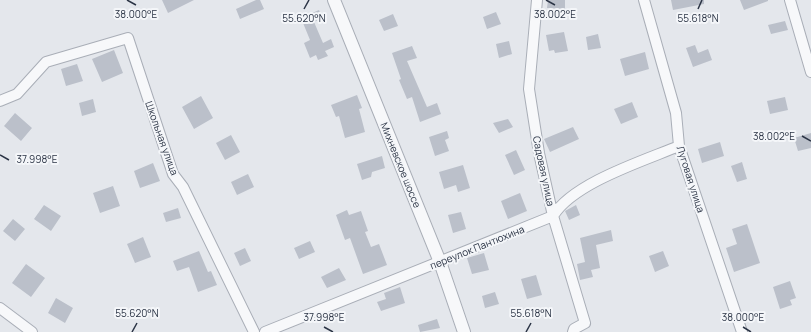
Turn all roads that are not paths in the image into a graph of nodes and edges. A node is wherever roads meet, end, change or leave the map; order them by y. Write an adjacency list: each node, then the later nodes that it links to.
1 (334, 0): 9 (street, Михневское шоссе)
2 (537, 0): 8 (street, Садовая улица)
3 (644, 0): 7 (street, Луговая улица)
4 (790, 0): 5 (street)
5 (811, 72)
6 (0, 101): 12 (street, Школьная улица)
7 (679, 146): 8 (street, переулок Пантюхина); 16 (street, Луговая улица)
8 (553, 216): 9 (street, переулок Пантюхина); 15 (street, Садовая улица)
9 (440, 262): 13 (street, переулок Пантюхина); 14 (street, Михневское шоссе)
10 (0, 308): 11 (street)
11 (32, 332)
12 (254, 332)
13 (264, 332)
14 (464, 332)
15 (573, 332)
16 (742, 332)

